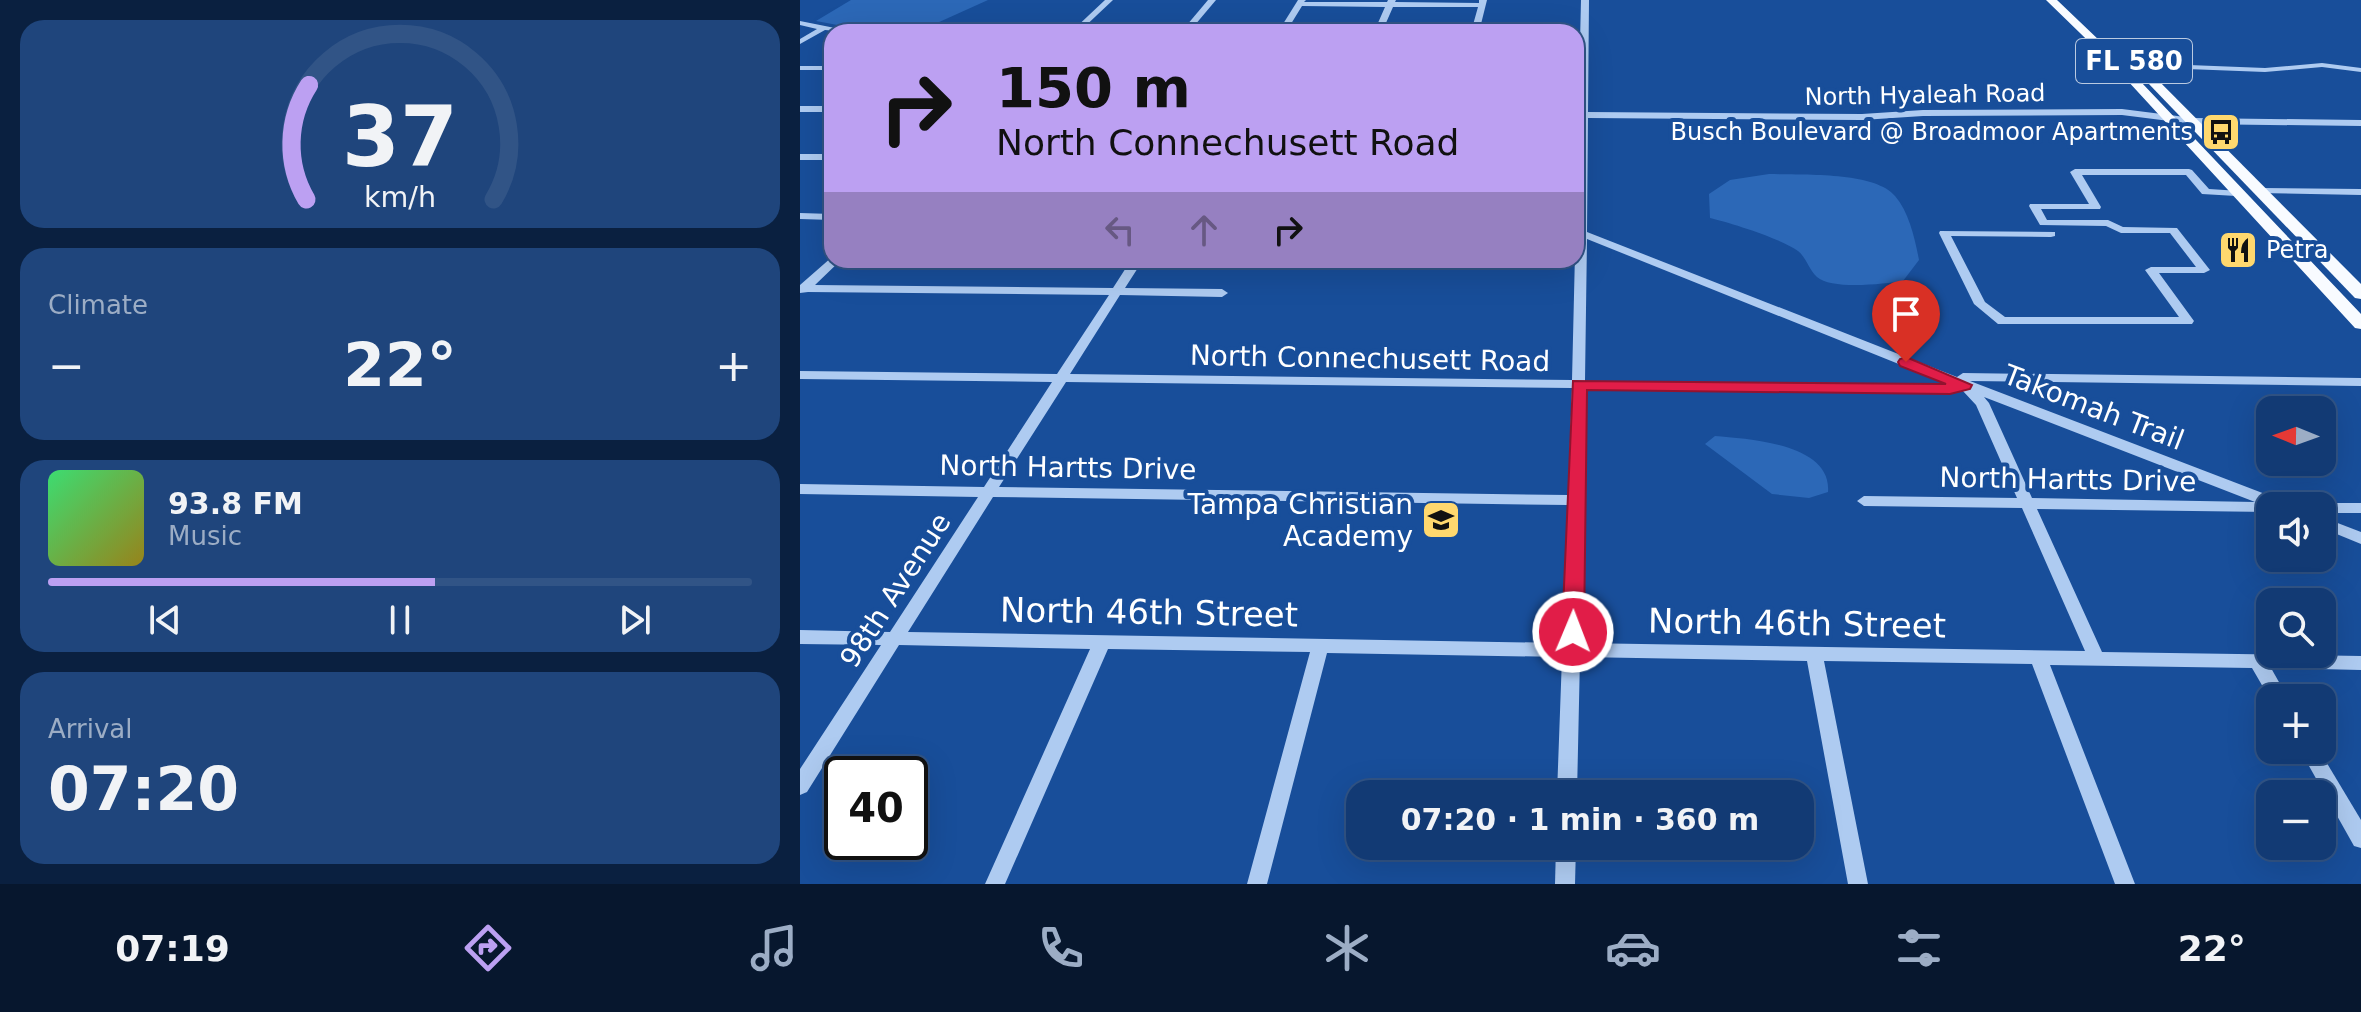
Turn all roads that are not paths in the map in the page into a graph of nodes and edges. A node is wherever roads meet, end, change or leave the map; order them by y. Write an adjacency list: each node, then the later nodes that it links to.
1 (1109, 0): 10 (street)
2 (1212, 0): 11 (street)
3 (1585, 0): 15 (street)
4 (2051, 0): 8 (main road, FL 580)
5 (1301, 2): 6 (street); 12 (street)
6 (1391, 2): 7 (street); 13 (street)
7 (1482, 2): 14 (street)
8 (2065, 4): 19 (main road, FL 580); 26 (main road, FL 580)
9 (800, 23): 16 (street)
10 (1084, 24)
11 (1192, 24)
12 (1287, 24)
13 (1381, 24)
14 (1477, 24)
15 (1583, 24)
16 (823, 28): 17 (street); 18 (street)
17 (800, 30)
18 (800, 42)
19 (2138, 65): 22 (street); 27 (main road, FL 580)
20 (800, 68): 21 (street)
21 (824, 68)
22 (2361, 70)
23 (800, 109): 24 (street)
24 (824, 109)
25 (1584, 115): 26 (street, North Hyaleah Road)
26 (2166, 116): 27 (street, North Hyaleah Road); 33 (main road, FL 580)
27 (2193, 121): 28 (street, North Hyaleah Road); 31 (main road, FL 580)
28 (2361, 123)
29 (800, 157): 30 (street)
30 (824, 157)
31 (2262, 191): 32 (street); 42 (main road, FL 580)
32 (2361, 192)
33 (2241, 198): 37 (street); 41 (main road, FL 580); 42 (main road)
34 (800, 216): 35 (street)
35 (824, 217)
36 (1584, 234): 53 (street, Takomah Trail)
37 (2051, 234)
38 (826, 268): 43 (street)
39 (1132, 268): 44 (street, 98th Avenue)
40 (1579, 268): 52 (street)
41 (2320, 281): 47 (main road); 48 (main road, FL 580)
42 (2355, 281): 46 (main road, FL 580)
43 (802, 289): 44 (street)
44 (1117, 290): 45 (street); 50 (street, 98th Avenue)
45 (1222, 293)
46 (2361, 294)
47 (2361, 303)
48 (2361, 324)
49 (800, 375): 50 (street, North Connechusett Road)
50 (1063, 378): 52 (street, North Connechusett Road); 55 (street, 98th Avenue)
51 (2361, 382): 53 (street, North Connechusett Road)
52 (1579, 385): 53 (street, North Connechusett Road); 57 (street)
53 (1964, 385): 56 (street, Takomah Trail); 59 (street)
54 (800, 489): 55 (street, North Hartts Drive)
55 (990, 492): 57 (street, North Hartts Drive); 66 (street, 98th Avenue)
56 (2256, 496)
57 (1575, 500): 69 (street)
58 (1864, 501): 59 (street, North Hartts Drive)
59 (2029, 505): 60 (street, North Hartts Drive); 72 (street)
60 (2256, 507)
61 (2336, 508): 62 (street)
62 (2361, 508)
63 (2336, 528): 64 (street)
64 (2361, 538)
65 (800, 637): 66 (street, North 46th Street)
66 (896, 638): 67 (street, North 46th Street); 78 (street, 98th Avenue)
67 (1102, 642): 68 (street, North 46th Street); 81 (street)
68 (1320, 646): 69 (street, North 46th Street); 82 (street)
69 (1573, 650): 70 (street, North 46th Street); 77 (street)
70 (1814, 653): 71 (street, North 46th Street); 84 (street)
71 (2038, 656): 72 (street, North 46th Street); 85 (street)
72 (2096, 657): 73 (street, North 46th Street)
73 (2256, 661)
74 (2336, 663): 75 (street, North 46th Street)
75 (2361, 663)
76 (2317, 764): 79 (street)
77 (1568, 780)
78 (800, 786)
79 (2361, 839)
80 (1566, 860): 83 (street)
81 (995, 884)
82 (1257, 884)
83 (1565, 884)
84 (1858, 884)
85 (2125, 884)

